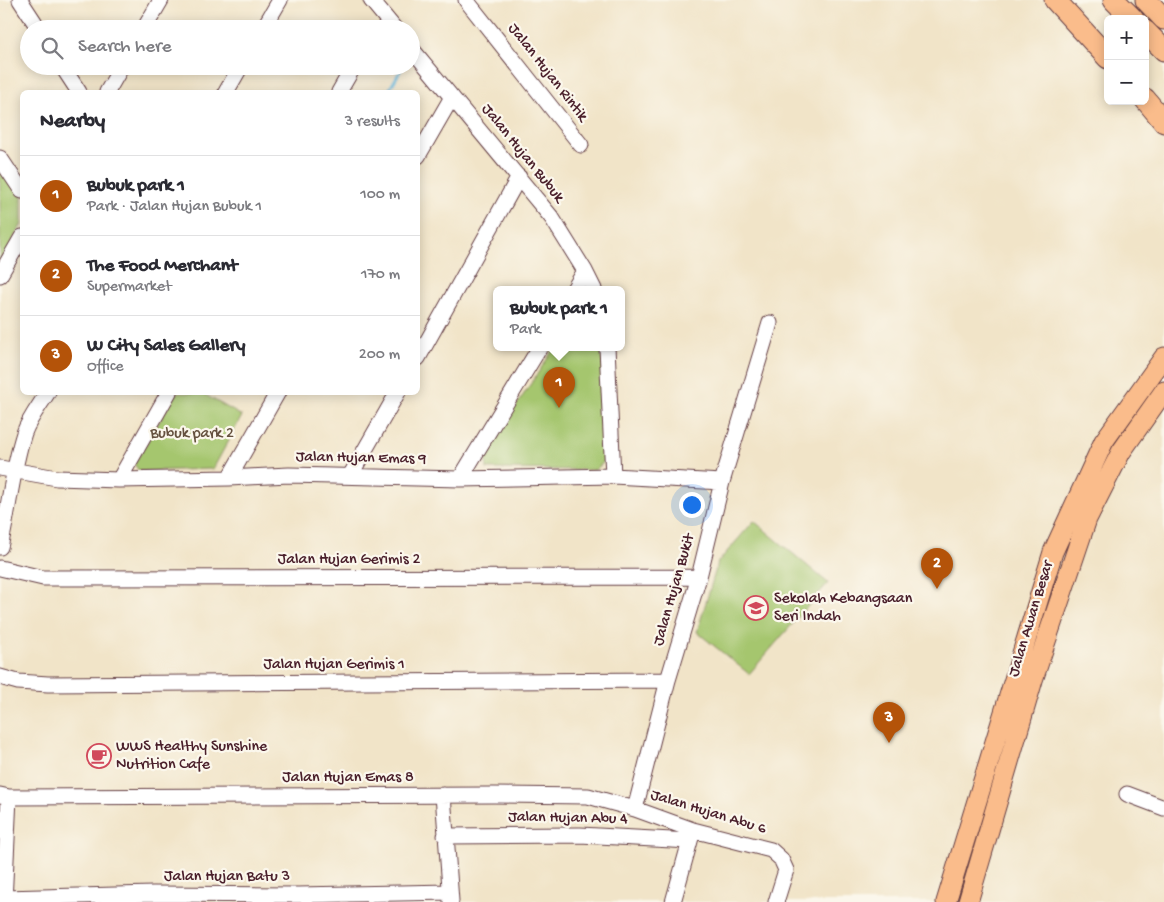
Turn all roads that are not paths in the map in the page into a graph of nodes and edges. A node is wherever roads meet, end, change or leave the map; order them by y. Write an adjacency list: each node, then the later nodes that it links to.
1 (20, 0): 11 (street)
2 (161, 0): 12 (street)
3 (280, 0): 13 (street)
4 (371, 0): 9 (street)
5 (466, 0): 32 (street, Jalan Hujan Rintik)
6 (1055, 0): 19 (highway)
7 (1114, 0): 10 (highway)
8 (1146, 0): 16 (highway)
9 (384, 15): 14 (street); 15 (street)
10 (1129, 15)
11 (32, 20)
12 (149, 20)
13 (268, 20)
14 (381, 20)
15 (388, 20)
16 (1164, 20)
17 (1149, 34): 18 (highway)
18 (1164, 50)
19 (1104, 54)
20 (420, 59): 29 (street, Jalan Hujan Bubuk)
21 (68, 75): 25 (street)
22 (117, 75): 26 (street)
23 (236, 75): 27 (street)
24 (349, 75): 28 (street)
25 (78, 90)
26 (108, 90)
27 (227, 90)
28 (340, 90)
29 (452, 97): 33 (street); 35 (street, Jalan Hujan Bubuk)
30 (1149, 104): 31 (highway)
31 (1164, 122)
32 (581, 145)
33 (420, 153)
34 (0, 158): 36 (street)
35 (519, 176): 38 (street, Jalan Hujan Bubuk); 45 (street)
36 (20, 188)
37 (20, 240): 39 (street)
38 (585, 271): 40 (street); 41 (street, Jalan Hujan Bubuk)
39 (0, 275)
40 (576, 286)
41 (592, 286)
42 (770, 323): 58 (street, Jalan Hujan Bukit)
43 (538, 351): 56 (street)
44 (607, 351): 54 (street)
45 (420, 354)
46 (1164, 357): 70 (main road, Jalan Awan Besar)
47 (1164, 391): 67 (main road, Jalan Awan Besar)
48 (46, 395): 52 (street)
49 (166, 395): 57 (street)
50 (276, 395): 55 (street)
51 (396, 395): 53 (street)
52 (7, 470): 57 (street, Jalan Hujan Emas 9); 59 (street)
53 (350, 476): 55 (street, Jalan Hujan Emas 9); 56 (street, Jalan Hujan Emas 9)
54 (613, 476): 56 (street, Jalan Hujan Emas 9); 58 (street, Jalan Hujan Emas 9)
55 (229, 478): 57 (street, Jalan Hujan Emas 9)
56 (460, 479)
57 (119, 480)
58 (722, 482): 61 (street, Jalan Hujan Bukit)
59 (0, 547)
60 (0, 568): 61 (street, Jalan Hujan Gerimis 2)
61 (698, 577): 63 (street, Jalan Hujan Bukit)
62 (0, 677): 63 (street, Jalan Hujan Gerimis 1)
63 (668, 680): 69 (street, Jalan Hujan Bukit)
64 (1127, 794): 68 (street)
65 (443, 795): 66 (street, Jalan Hujan Emas 8); 69 (street, Jalan Hujan Emas 8); 72 (street)
66 (4, 796): 74 (street)
67 (998, 802): 70 (main road); 78 (main road, Jalan Awan Besar)
68 (1163, 804)
69 (636, 809): 71 (street, Jalan Hujan Abu 6)
70 (972, 817): 77 (main road, Jalan Awan Besar)
71 (691, 835): 72 (street, Jalan Hujan Abu 4); 75 (street); 76 (street, Jalan Hujan Abu 6)
72 (445, 836): 73 (street)
73 (451, 897): 74 (street, Jalan Hujan Batu 3)
74 (4, 900)
75 (673, 902)
76 (776, 902)
77 (946, 902)
78 (968, 902)

